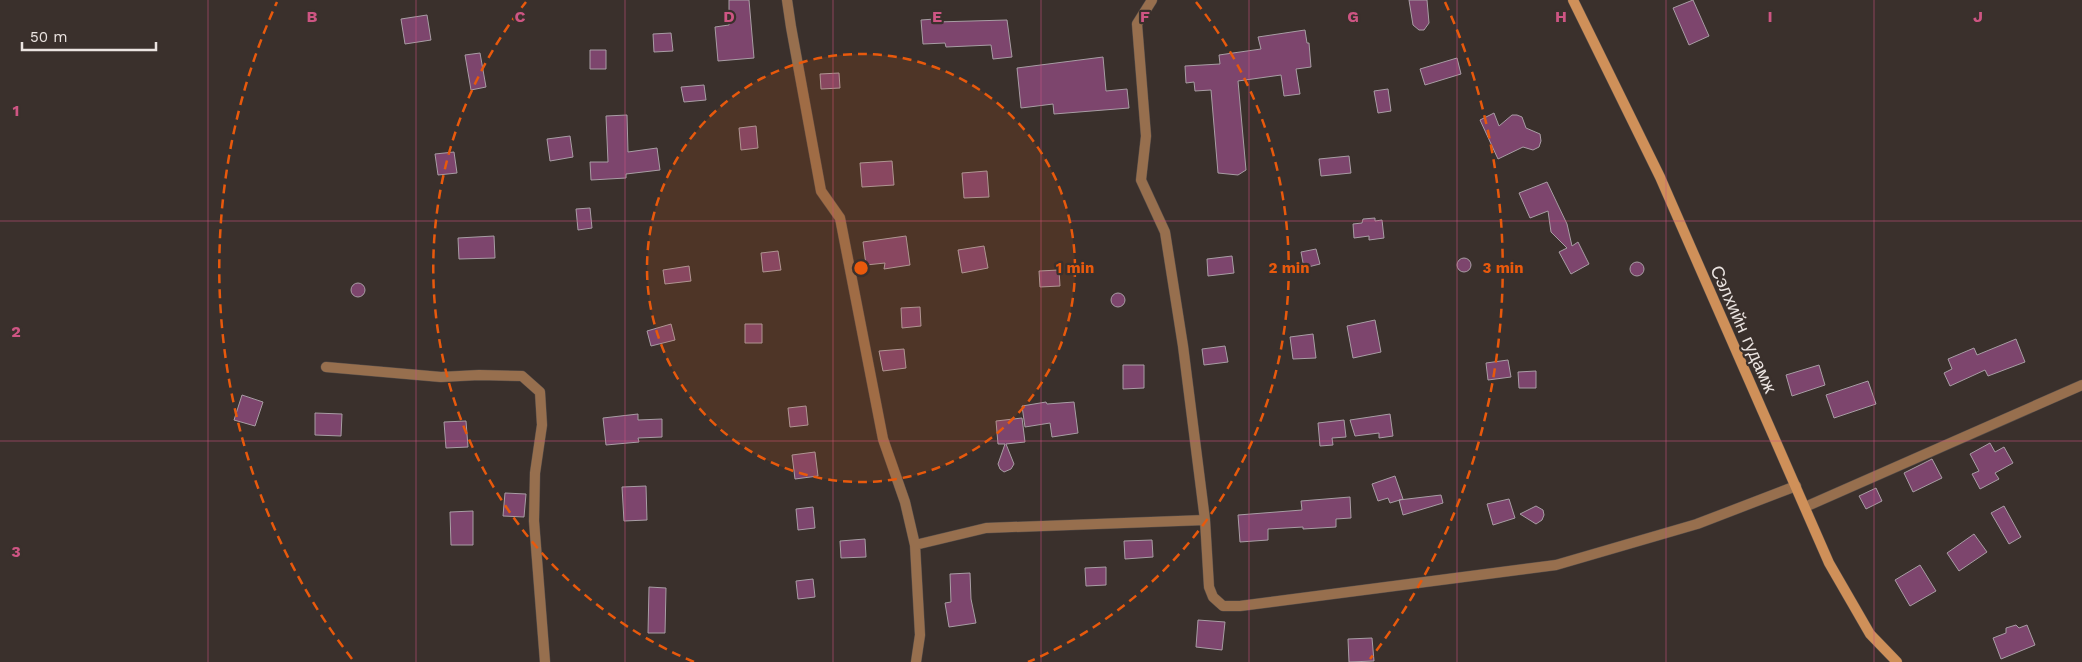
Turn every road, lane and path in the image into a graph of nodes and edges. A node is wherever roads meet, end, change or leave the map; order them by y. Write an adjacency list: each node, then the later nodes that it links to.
1 (787, 0): 9 (street)
2 (1152, 0): 8 (street)
3 (1573, 0): 6 (main road, Сэлхийн гудамж)
4 (326, 367): 10 (street)
5 (2082, 385): 7 (street)
6 (1796, 486): 7 (main road, Сэлхийн гудамж); 8 (street)
7 (1805, 507): 12 (main road, Сэлхийн гудамж)
8 (1205, 520): 9 (street)
9 (915, 545): 11 (street)
10 (545, 662)
11 (916, 662)
12 (1897, 662)

